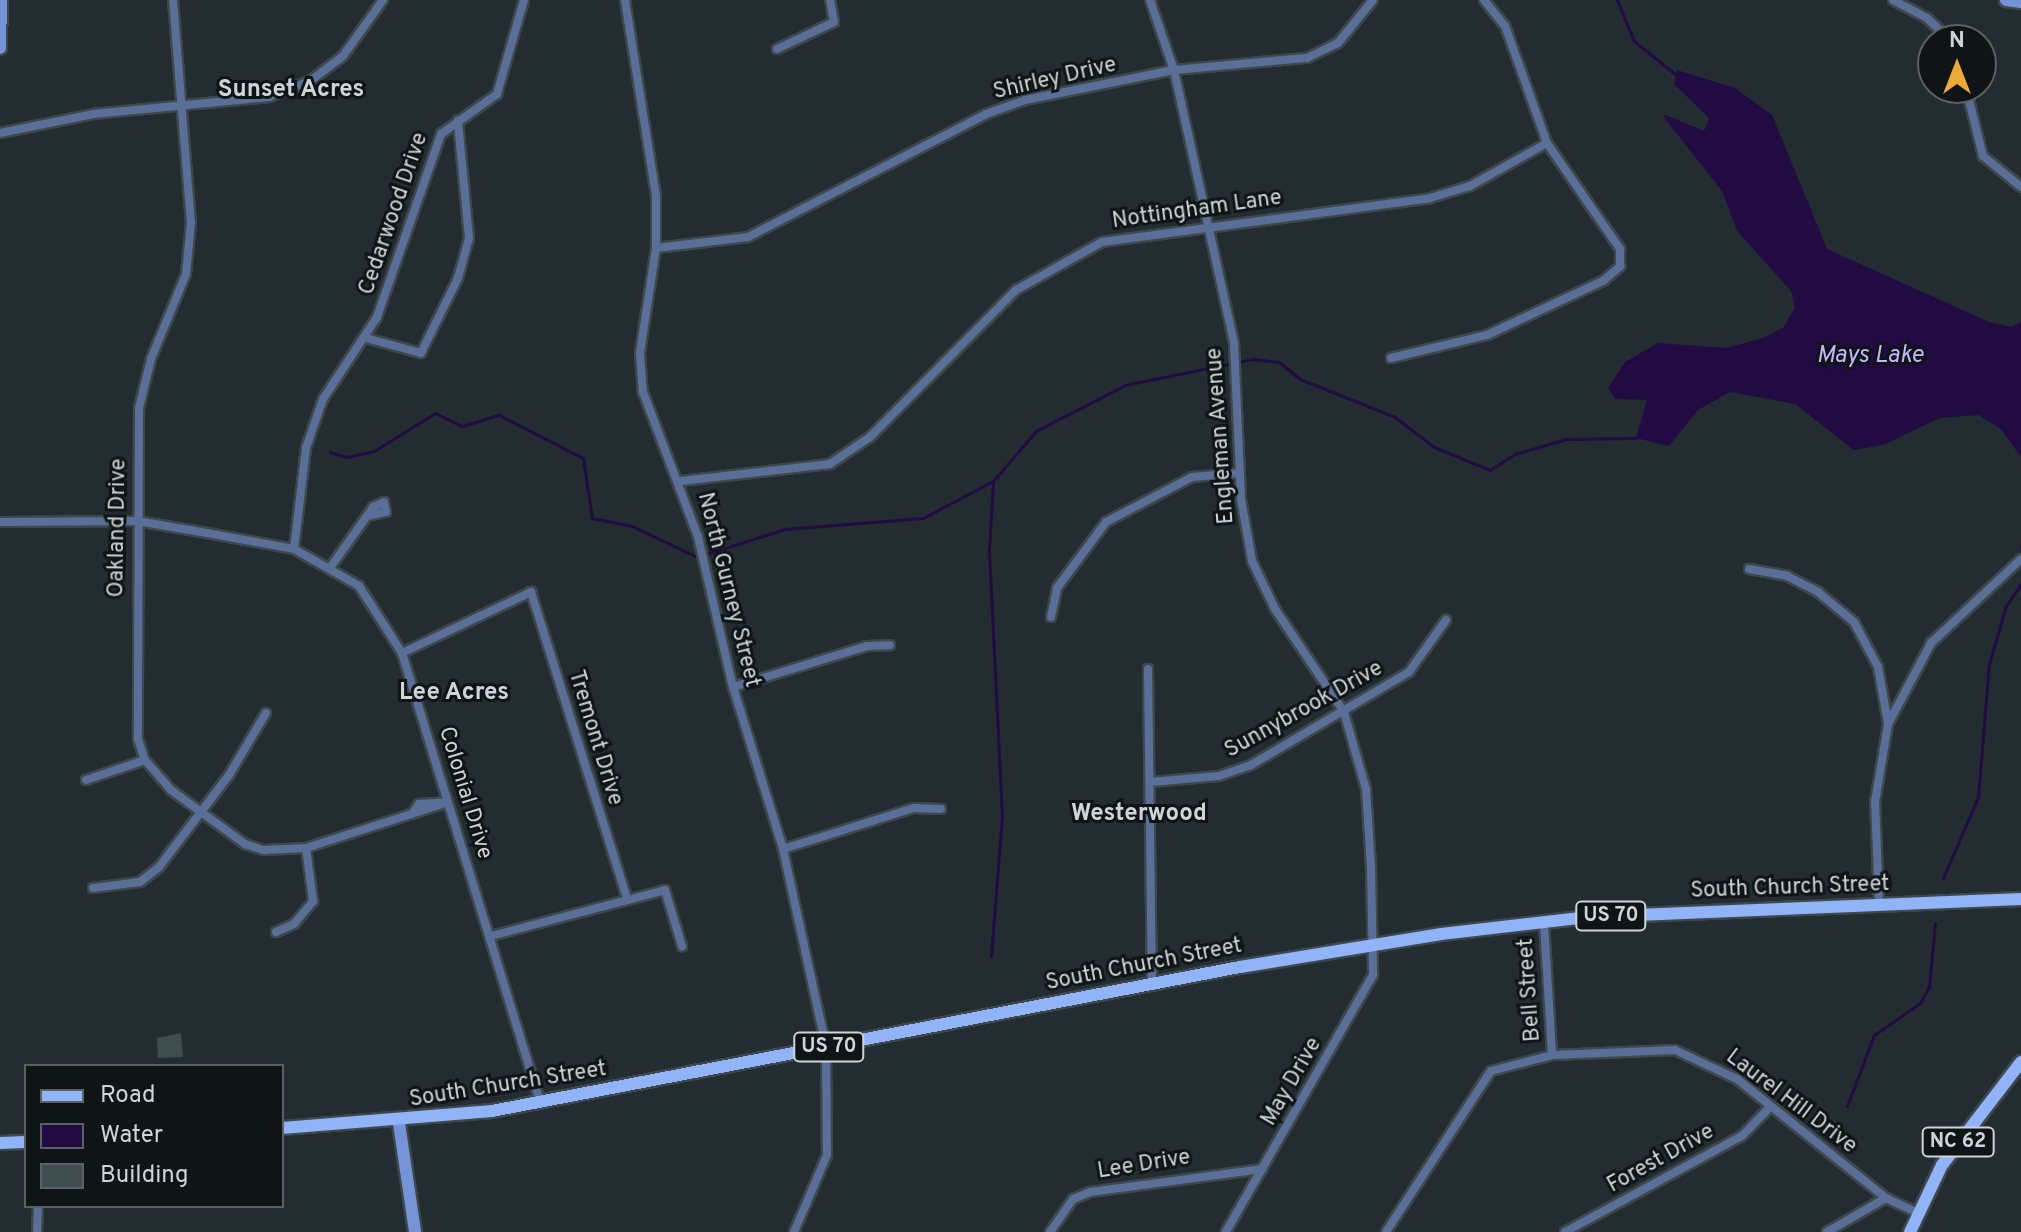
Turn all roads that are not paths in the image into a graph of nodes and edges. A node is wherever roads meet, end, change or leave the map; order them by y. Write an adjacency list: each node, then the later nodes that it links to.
1 (1, 0): 14 (street)
2 (173, 0): 18 (street, Oakland Drive)
3 (383, 0): 18 (street)
4 (524, 0): 19 (street, Cedarwood Drive)
5 (625, 0): 24 (street, North Gurney Street)
6 (830, 0): 15 (street)
7 (1150, 0): 16 (street, Engleman Avenue)
8 (1373, 0): 16 (street, Shirley Drive)
9 (1484, 0): 21 (street)
10 (1893, 0): 13 (street)
11 (2006, 0): 12 (street)
12 (2021, 2)
13 (1933, 24)
14 (0, 48)
15 (777, 49)
16 (1174, 70): 23 (street, Engleman Avenue); 24 (street, Shirley Drive)
17 (1970, 104): 22 (street)
18 (182, 105): 20 (street); 30 (street, Oakland Drive)
19 (458, 121): 25 (street, Cedarwood Drive); 25 (street)
20 (0, 133)
21 (1547, 143): 23 (street, Nottingham Lane); 26 (street)
22 (2021, 187)
23 (1209, 224): 27 (street, Engleman Avenue); 28 (street, Nottingham Lane)
24 (656, 248): 28 (street, North Gurney Street)
25 (366, 338): 32 (street, Cedarwood Drive)
26 (1391, 358)
27 (1240, 473): 36 (street); 42 (street, Engleman Avenue)
28 (681, 481): 41 (street, North Gurney Street)
29 (367, 516): 34 (street)
30 (137, 521): 31 (street, Colonial Drive); 32 (street, Colonial Drive); 45 (street, Oakland Drive)
31 (0, 522)
32 (294, 549): 34 (street, Colonial Drive)
33 (2021, 559): 44 (street)
34 (332, 565): 39 (street, Colonial Drive)
35 (1749, 569): 44 (street)
36 (1051, 617)
37 (1446, 620): 42 (street, Sunnybrook Drive)
38 (890, 645): 41 (street)
39 (402, 653): 48 (street, Colonial Drive); 54 (street, Tremont Drive)
40 (1148, 669): 47 (street)
41 (733, 687): 52 (street, North Gurney Street)
42 (1344, 712): 47 (street, Sunnybrook Drive); 60 (street, Engleman Avenue)
43 (266, 713): 50 (street)
44 (1888, 724): 56 (street)
45 (145, 760): 46 (street); 50 (street, Oakland Drive)
46 (86, 780)
47 (1151, 782): 62 (street)
48 (448, 802): 51 (street, Oakland Drive); 59 (street, Colonial Drive)
49 (941, 809): 52 (street)
50 (204, 812): 51 (street, Oakland Drive); 53 (street)
51 (306, 848): 58 (street)
52 (783, 849): 63 (street, North Gurney Street)
53 (93, 888)
54 (626, 896): 59 (street); 61 (street)
55 (2021, 899): 56 (main road, South Church Street / US 70)
56 (1879, 904): 57 (main road, South Church Street / US 70)
57 (1544, 923): 60 (main road, South Church Street / US 70); 64 (street, Bell Street)
58 (276, 932)
59 (491, 936): 66 (street, Colonial Drive)
60 (1373, 945): 62 (main road, South Church Street / US 70); 72 (street, May Drive)
61 (682, 946)
62 (1152, 984): 63 (main road, South Church Street / US 70)
63 (826, 1047): 66 (main road, South Church Street / US 70); 78 (street, North Gurney Street)
64 (1552, 1055): 67 (street, Laurel Hill Drive); 81 (street, Laurel Hill Drive)
65 (2021, 1062): 75 (main road, NC 62)
66 (540, 1102): 68 (main road, South Church Street / US 70)
67 (1768, 1109): 73 (street, Laurel Hill Drive); 82 (street, Forest Drive)
68 (399, 1123): 69 (main road, South Church Street / US 70); 77 (street)
69 (284, 1128)
70 (24, 1142): 71 (main road)
71 (0, 1143)
72 (1262, 1169): 79 (street, Lee Drive); 80 (street, May Drive)
73 (1886, 1198): 75 (street, Laurel Hill Drive); 83 (street)
74 (38, 1208): 76 (street)
75 (1918, 1213): 84 (main road, NC 62)
76 (37, 1232)
77 (415, 1232)
78 (794, 1232)
79 (1050, 1232)
80 (1226, 1232)
81 (1386, 1232)
82 (1565, 1232)
83 (1827, 1232)
84 (1910, 1232)

